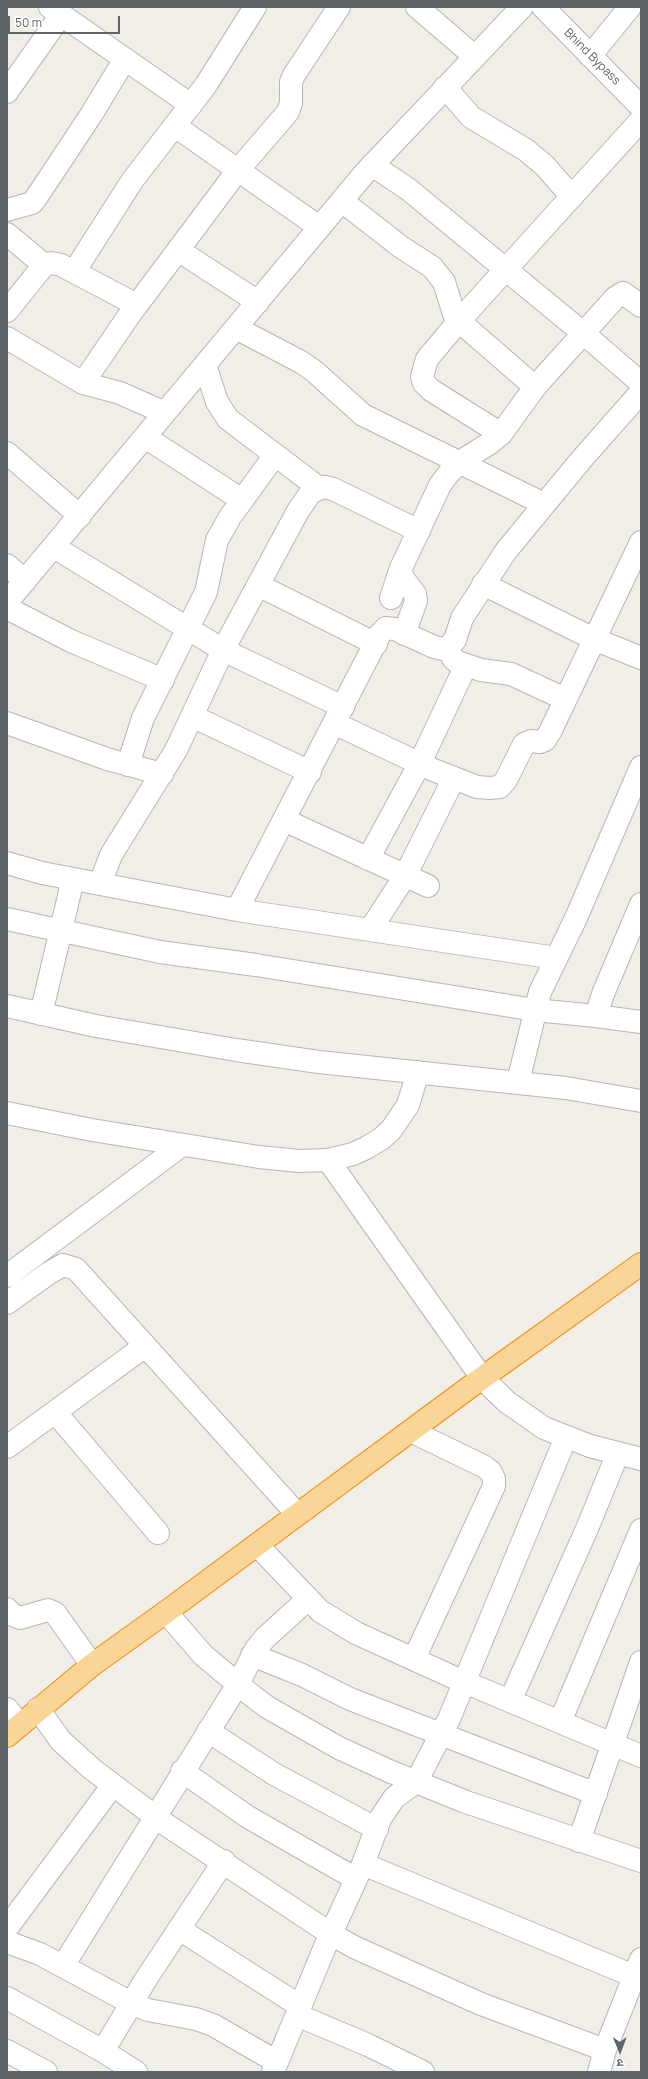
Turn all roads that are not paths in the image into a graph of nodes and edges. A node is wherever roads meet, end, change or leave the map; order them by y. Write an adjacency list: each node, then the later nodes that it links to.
1 (255, 7): 13 (street)
2 (339, 7): 18 (street)
3 (417, 7): 8 (street)
4 (522, 7): 8 (street)
5 (543, 7): 9 (street, Bhind Bypass)
6 (630, 7): 9 (street)
7 (56, 11): 10 (street); 12 (street)
8 (474, 56): 11 (street)
9 (590, 56): 14 (street, Bhind Bypass)
10 (125, 59): 13 (street); 21 (street)
11 (445, 87): 17 (street); 19 (street)
12 (7, 92)
13 (191, 105): 16 (street)
14 (641, 107)
15 (641, 120): 19 (street)
16 (175, 126): 18 (street); 27 (street)
17 (372, 165): 20 (street); 26 (street)
18 (238, 170): 22 (street); 24 (street)
19 (572, 197): 26 (street)
20 (342, 201): 22 (street); 32 (street)
21 (7, 210)
22 (320, 227): 28 (street)
23 (7, 234): 25 (street)
24 (178, 250): 28 (street); 29 (street)
25 (44, 265): 27 (street); 31 (street)
26 (506, 269): 32 (street); 34 (street)
27 (74, 272): 29 (street)
28 (258, 302): 33 (street)
29 (137, 305): 38 (street)
30 (641, 306): 34 (street)
31 (7, 311)
32 (459, 321): 39 (street); 42 (street)
33 (236, 328): 36 (street); 46 (street)
34 (584, 333): 37 (street); 39 (street)
35 (7, 338): 38 (street)
36 (205, 365): 41 (street); 45 (street)
37 (641, 382)
38 (83, 383): 41 (street)
39 (535, 387): 42 (street)
40 (641, 392): 49 (street)
41 (166, 413): 43 (street)
42 (501, 434): 46 (street)
43 (145, 437): 48 (street); 50 (street)
44 (7, 453): 50 (street)
45 (275, 455): 47 (street); 48 (street)
46 (460, 462): 49 (street); 51 (street)
47 (319, 488): 51 (street); 58 (street)
48 (242, 500): 62 (street)
49 (544, 504): 57 (street)
50 (80, 516): 53 (street)
51 (419, 531): 55 (street)
52 (641, 542): 64 (street)
53 (54, 547): 56 (street); 62 (street)
54 (7, 565): 56 (street)
55 (401, 568): 59 (street); 63 (street)
56 (25, 580): 60 (street)
57 (483, 584): 64 (street); 66 (street)
58 (258, 585): 65 (street); 67 (street)
59 (391, 598)
60 (7, 602)
61 (7, 608): 70 (street)
62 (189, 629): 67 (street); 70 (street)
63 (404, 634): 65 (street); 66 (street)
64 (594, 639): 68 (street); 71 (street)
65 (376, 644): 72 (street)
66 (443, 649): 69 (street)
67 (223, 650): 72 (street); 73 (street)
68 (641, 658)
69 (466, 665): 71 (street); 75 (street)
70 (162, 680): 76 (street)
71 (565, 699): 80 (street)
72 (338, 715): 75 (street); 78 (street)
73 (192, 716): 78 (street); 79 (street)
74 (7, 723): 76 (street)
75 (420, 763): 80 (street); 82 (street)
76 (128, 765): 79 (street)
77 (641, 767): 93 (street)
78 (310, 772): 81 (street)
79 (162, 774): 86 (street)
80 (454, 778): 84 (street)
81 (284, 820): 82 (street); 89 (street)
82 (368, 859): 84 (street)
83 (7, 863): 85 (street)
84 (405, 876): 87 (street); 91 (street)
85 (73, 879): 86 (street); 92 (street)
86 (100, 884): 89 (street)
87 (428, 886)
88 (641, 904): 97 (street)
89 (237, 910): 91 (street)
90 (7, 919): 92 (street)
91 (370, 930): 93 (street)
92 (60, 931): 95 (street); 96 (street)
93 (556, 958): 95 (street)
94 (7, 1006): 96 (street)
95 (535, 1010): 97 (street); 100 (street)
96 (42, 1014): 99 (street)
97 (596, 1016): 98 (street)
98 (641, 1022)
99 (418, 1072): 100 (street); 104 (street)
100 (518, 1082): 101 (street)
101 (641, 1101)
102 (7, 1113): 103 (street)
103 (182, 1145): 104 (street); 106 (street)
104 (328, 1160): 109 (street)
105 (641, 1264): 109 (highway)
106 (7, 1276)
107 (7, 1303): 108 (street)
108 (145, 1346): 110 (street); 116 (street)
109 (482, 1378): 111 (highway); 112 (street)
110 (55, 1412): 113 (street); 118 (street)
111 (411, 1431): 116 (highway); 124 (street)
112 (566, 1437): 114 (street); 127 (street)
113 (7, 1447)
114 (618, 1453): 115 (street); 129 (street)
115 (641, 1459)
116 (297, 1514): 119 (highway)
117 (641, 1530): 131 (street)
118 (158, 1533)
119 (257, 1545): 120 (street); 122 (highway)
120 (308, 1599): 123 (street); 124 (street)
121 (7, 1609): 126 (street)
122 (166, 1612): 126 (highway); 128 (street)
123 (252, 1655): 128 (street); 134 (street)
124 (414, 1660): 127 (street)
125 (641, 1662): 135 (street)
126 (92, 1665): 130 (highway)
127 (466, 1683): 129 (street); 134 (street)
128 (238, 1684): 133 (street); 138 (street)
129 (510, 1701): 131 (street)
130 (38, 1709): 132 (highway); 139 (street)
131 (560, 1722): 135 (street)
132 (11, 1723)
133 (208, 1731): 137 (street); 142 (street)
134 (442, 1734): 138 (street); 140 (street)
135 (613, 1744): 136 (street); 140 (street)
136 (641, 1756)
137 (182, 1771): 141 (street); 146 (street)
138 (416, 1782): 142 (street); 143 (street)
139 (113, 1785): 141 (street); 147 (street)
140 (596, 1794): 143 (street)
141 (155, 1816): 145 (street); 151 (street)
142 (377, 1828): 146 (street)
143 (579, 1841): 144 (street)
144 (641, 1861)
145 (224, 1862): 148 (street); 149 (street)
146 (359, 1871): 149 (street); 152 (street)
147 (7, 1928)
148 (179, 1930): 154 (street); 155 (street)
149 (331, 1934): 155 (street); 156 (street)
150 (7, 1942): 151 (street)
151 (62, 1966): 154 (street)
152 (639, 1972): 156 (street)
153 (7, 1998): 158 (street)
154 (130, 2003): 158 (street); 159 (street)
155 (299, 2011): 159 (street); 162 (street)
156 (605, 2050): 163 (street)
157 (7, 2051): 160 (street)
158 (103, 2051): 161 (street)
159 (275, 2067)
160 (46, 2072)
161 (136, 2072)
162 (423, 2072)
163 (599, 2072)

